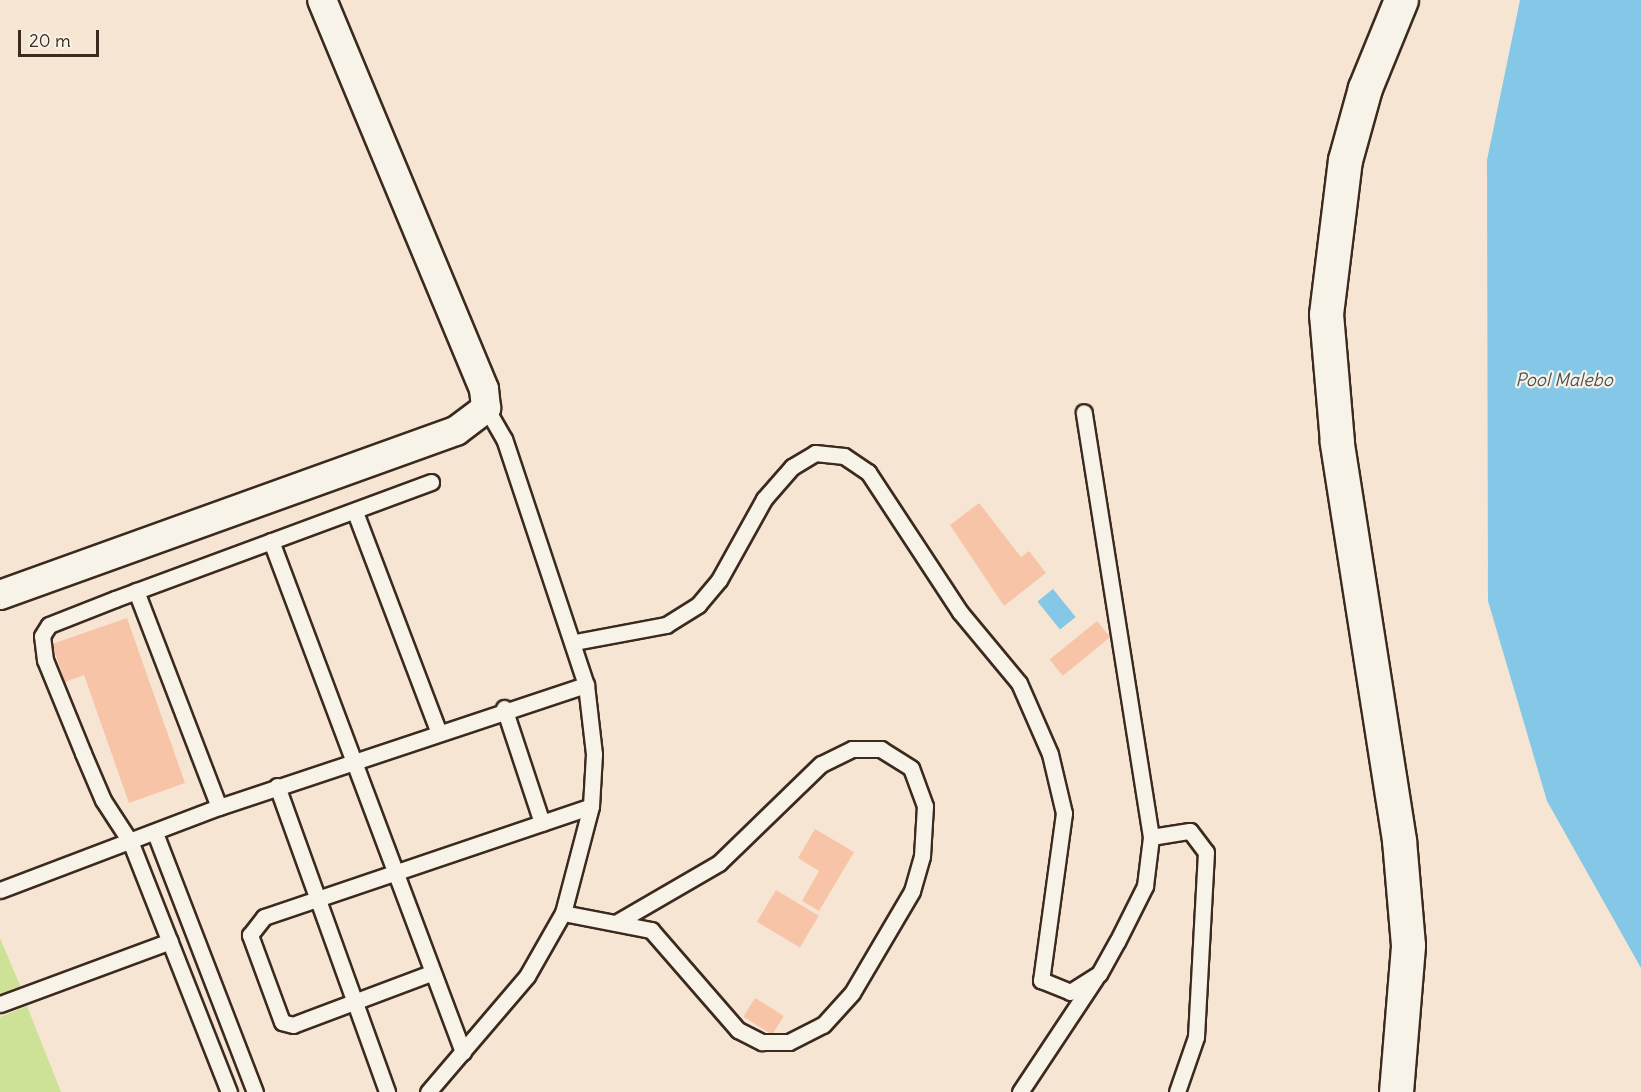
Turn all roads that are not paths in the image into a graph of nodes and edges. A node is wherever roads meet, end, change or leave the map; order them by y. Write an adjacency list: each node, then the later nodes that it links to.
1 (322, 0): 3 (street)
2 (1401, 0): 39 (main road)
3 (486, 408): 9 (street); 10 (lane)
4 (1084, 412): 20 (lane)
5 (431, 482): 6 (lane)
6 (355, 512): 7 (lane); 13 (lane)
7 (271, 541): 8 (lane); 14 (lane)
8 (136, 591): 17 (lane); 21 (lane)
9 (0, 595)
10 (576, 642): 11 (lane); 29 (lane)
11 (586, 685): 12 (lane); 16 (lane)
12 (504, 708): 13 (lane); 18 (lane)
13 (438, 731): 14 (lane)
14 (354, 760): 15 (lane); 22 (lane)
15 (277, 786): 17 (lane); 24 (lane)
16 (591, 806): 18 (lane); 25 (lane)
17 (219, 807): 19 (lane)
18 (542, 823): 22 (lane)
19 (155, 833): 21 (lane); 34 (lane)
20 (1151, 837): 29 (lane); 38 (lane)
21 (131, 843): 23 (lane); 27 (lane)
22 (392, 873): 24 (lane); 28 (lane)
23 (0, 890)
24 (317, 899): 30 (lane); 30 (lane)
25 (563, 913): 26 (lane); 32 (lane)
26 (619, 921): 26 (lane)
27 (170, 941): 31 (lane); 33 (lane)
28 (431, 973): 30 (lane); 32 (lane)
29 (1098, 974): 37 (lane)
30 (355, 1002): 35 (lane)
31 (0, 1004)
32 (463, 1052): 36 (lane)
33 (229, 1092)
34 (255, 1092)
35 (387, 1092)
36 (428, 1092)
37 (1020, 1092)
38 (1177, 1092)
39 (1396, 1092)

